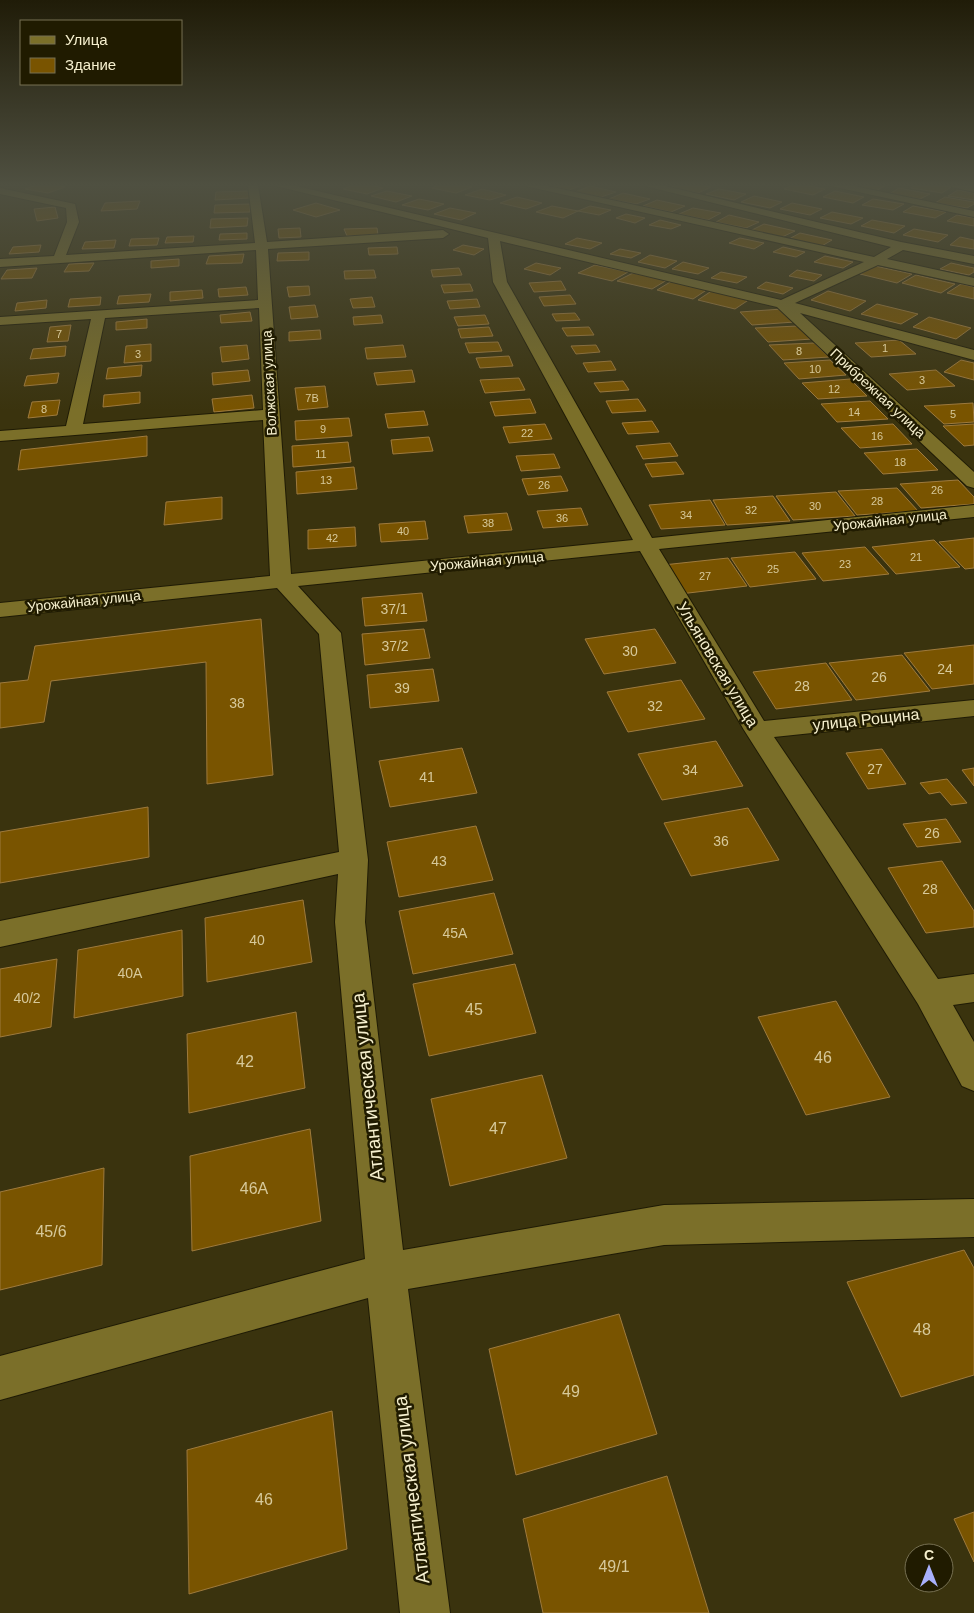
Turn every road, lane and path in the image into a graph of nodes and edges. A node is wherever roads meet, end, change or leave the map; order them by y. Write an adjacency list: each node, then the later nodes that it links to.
1 (53, 260): 8 (street)
2 (263, 260): 10 (street, Волжская улица)
3 (497, 260): 20 (street, Ульяновская улица)
4 (594, 260): 11 (street)
5 (866, 260): 7 (street)
6 (877, 260): 7 (street)
7 (874, 262): 9 (street); 11 (street)
8 (0, 263)
9 (974, 282)
10 (265, 304): 12 (street); 15 (street, Волжская улица)
11 (782, 304): 14 (street); 18 (street, Прибрежная улица)
12 (99, 315): 13 (street); 16 (street)
13 (0, 321)
14 (974, 356)
15 (270, 414): 16 (street); 21 (street, Волжская улица)
16 (73, 430): 17 (street)
17 (0, 436)
18 (974, 482)
19 (974, 511): 20 (street, Урожайная улица)
20 (646, 546): 21 (street, Урожайная улица); 24 (street, Ульяновская улица)
21 (281, 580): 22 (street, Урожайная улица); 25 (street, Атлантическая улица)
22 (0, 610)
23 (974, 708): 24 (street, улица Рощина)
24 (757, 730): 28 (street, Ульяновская улица)
25 (354, 860): 26 (street); 31 (street, Атлантическая улица)
26 (0, 934)
27 (974, 988): 28 (street)
28 (930, 994): 29 (street, Ульяновская улица)
29 (974, 1075)
30 (974, 1218): 31 (street)
31 (386, 1273): 32 (street); 33 (street, Атлантическая улица)
32 (0, 1378)
33 (425, 1613)

